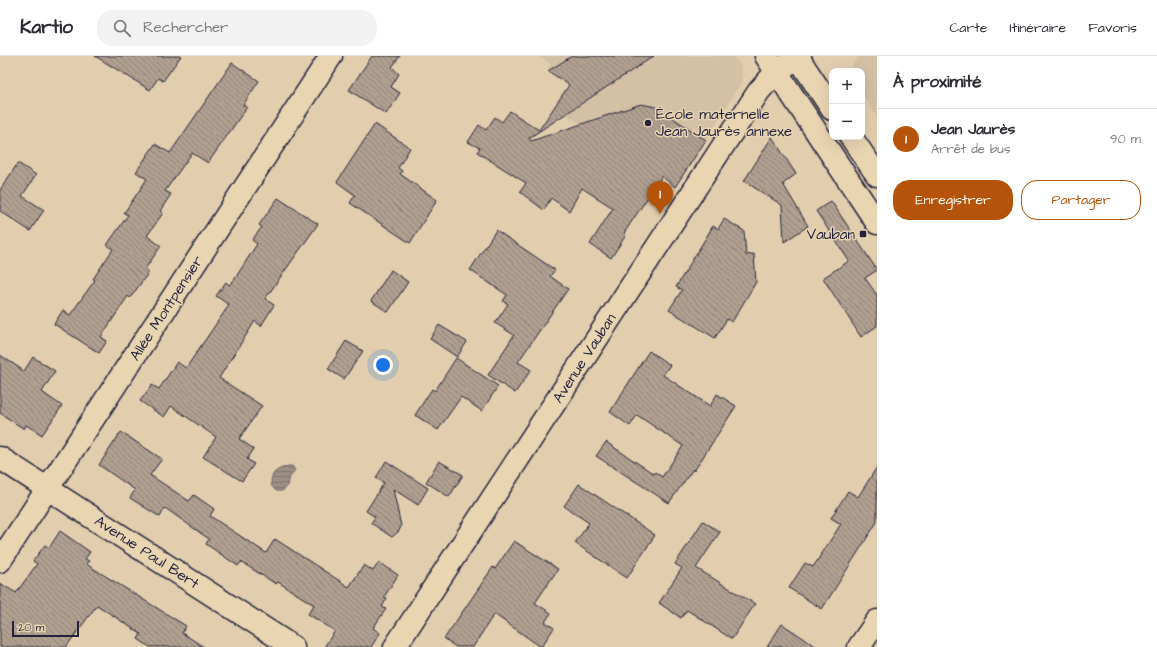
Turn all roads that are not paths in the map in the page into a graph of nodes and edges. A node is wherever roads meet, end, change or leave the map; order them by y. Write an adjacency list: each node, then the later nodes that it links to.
1 (331, 56): 9 (street, Allée Montpensier)
2 (798, 57): 3 (street, Avenue Vauban); 4 (street)
3 (771, 64): 7 (street); 13 (street, Avenue Vauban)
4 (829, 104)
5 (853, 140): 6 (street)
6 (877, 175)
7 (877, 224)
8 (0, 458): 9 (street, Avenue Paul Bert)
9 (48, 488): 10 (street, Allée Montpensier); 12 (street, Avenue Paul Bert)
10 (0, 561)
11 (877, 621): 14 (street)
12 (293, 647)
13 (395, 647)
14 (859, 647)

